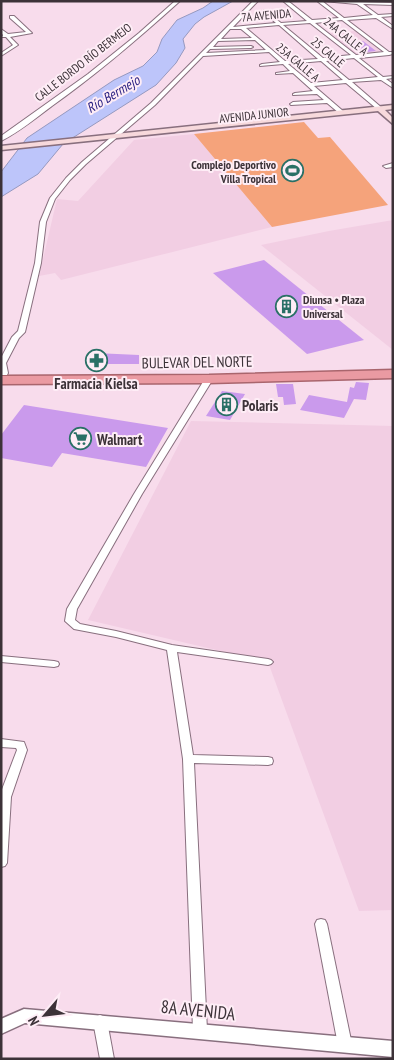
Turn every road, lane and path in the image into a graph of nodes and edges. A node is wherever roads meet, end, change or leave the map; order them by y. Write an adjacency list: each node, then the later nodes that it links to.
1 (178, 1): 53 (street, CALLE BORDO RÍO BERMEJO)
2 (256, 1): 16 (street)
3 (285, 1): 13 (street, 24A CALLE A)
4 (319, 1): 12 (street)
5 (325, 1): 6 (street)
6 (359, 3): 7 (street); 10 (street)
7 (393, 4)
8 (264, 11): 14 (street, 25 CALLE)
9 (393, 14): 10 (street, 7A AVENIDA)
10 (377, 16): 12 (street, 7A AVENIDA); 17 (street)
11 (12, 17): 20 (street)
12 (342, 19): 13 (street, 7A AVENIDA); 26 (street)
13 (312, 21): 14 (street, 7A AVENIDA); 30 (street, 24A CALLE A)
14 (280, 24): 15 (street, 7A AVENIDA); 33 (street, 25 CALLE)
15 (242, 27): 16 (street, 7A AVENIDA); 21 (street, 25A CALLE A)
16 (231, 28): 22 (street)
17 (393, 28)
18 (1, 30): 20 (street)
19 (1, 36): 20 (street)
20 (7, 36): 27 (street)
21 (256, 39): 22 (street); 23 (street, 25A CALLE A)
22 (217, 40): 24 (street)
23 (264, 46): 24 (street); 25 (street, 25A CALLE A)
24 (209, 48): 28 (street)
25 (270, 51): 28 (street); 29 (street, 25A CALLE A)
26 (390, 53): 30 (street); 31 (street)
27 (1, 55)
28 (202, 55): 52 (street)
29 (275, 55): 32 (street); 34 (street, 25A CALLE A)
30 (355, 56): 33 (street); 39 (street, 24A CALLE A)
31 (393, 57)
32 (248, 58)
33 (321, 59): 34 (street); 40 (street, 25 CALLE)
34 (284, 63): 35 (street); 36 (street, 25A CALLE A)
35 (262, 65)
36 (294, 72): 37 (street); 41 (street, 25A CALLE A)
37 (278, 73)
38 (393, 77): 39 (street)
39 (382, 78): 40 (street); 42 (street, 24A CALLE A)
40 (348, 82): 41 (street); 48 (street, 25 CALLE)
41 (310, 85): 43 (street, 25A CALLE A)
42 (393, 87)
43 (318, 92): 44 (street); 45 (street, 25A CALLE A)
44 (295, 94)
45 (328, 101): 46 (street); 50 (street, 25A CALLE A)
46 (293, 104)
47 (393, 106): 48 (main road, AVENIDA JUNIOR)
48 (381, 110): 49 (main road, AVENIDA JUNIOR); 50 (main road, AVENIDA JUNIOR); 51 (main road); 52 (main road, AVENIDA JUNIOR)
49 (393, 111)
50 (341, 112): 52 (main road, AVENIDA JUNIOR)
51 (393, 122)
52 (113, 136): 54 (main road, AVENIDA JUNIOR); 57 (street)
53 (1, 140)
54 (1, 148)
55 (393, 369): 57 (highway, BULEVAR DEL NORTE)
56 (393, 374): 58 (highway, BULEVAR DEL NORTE)
57 (2, 378): 58 (highway, BULEVAR DEL NORTE)
58 (208, 379): 59 (street)
59 (172, 648): 61 (street); 65 (street)
60 (1, 659): 62 (street)
61 (268, 662)
62 (54, 664)
63 (1, 743): 64 (street)
64 (22, 747): 67 (street)
65 (188, 759): 66 (street); 71 (street)
66 (268, 761)
67 (1, 863)
68 (321, 924): 72 (street)
69 (100, 1021): 70 (street, 8A AVENIDA); 71 (street, 8A AVENIDA); 74 (street)
70 (1, 1027)
71 (200, 1030): 72 (street, 8A AVENIDA)
72 (345, 1045): 73 (street, 8A AVENIDA)
73 (393, 1049)
74 (107, 1059)

